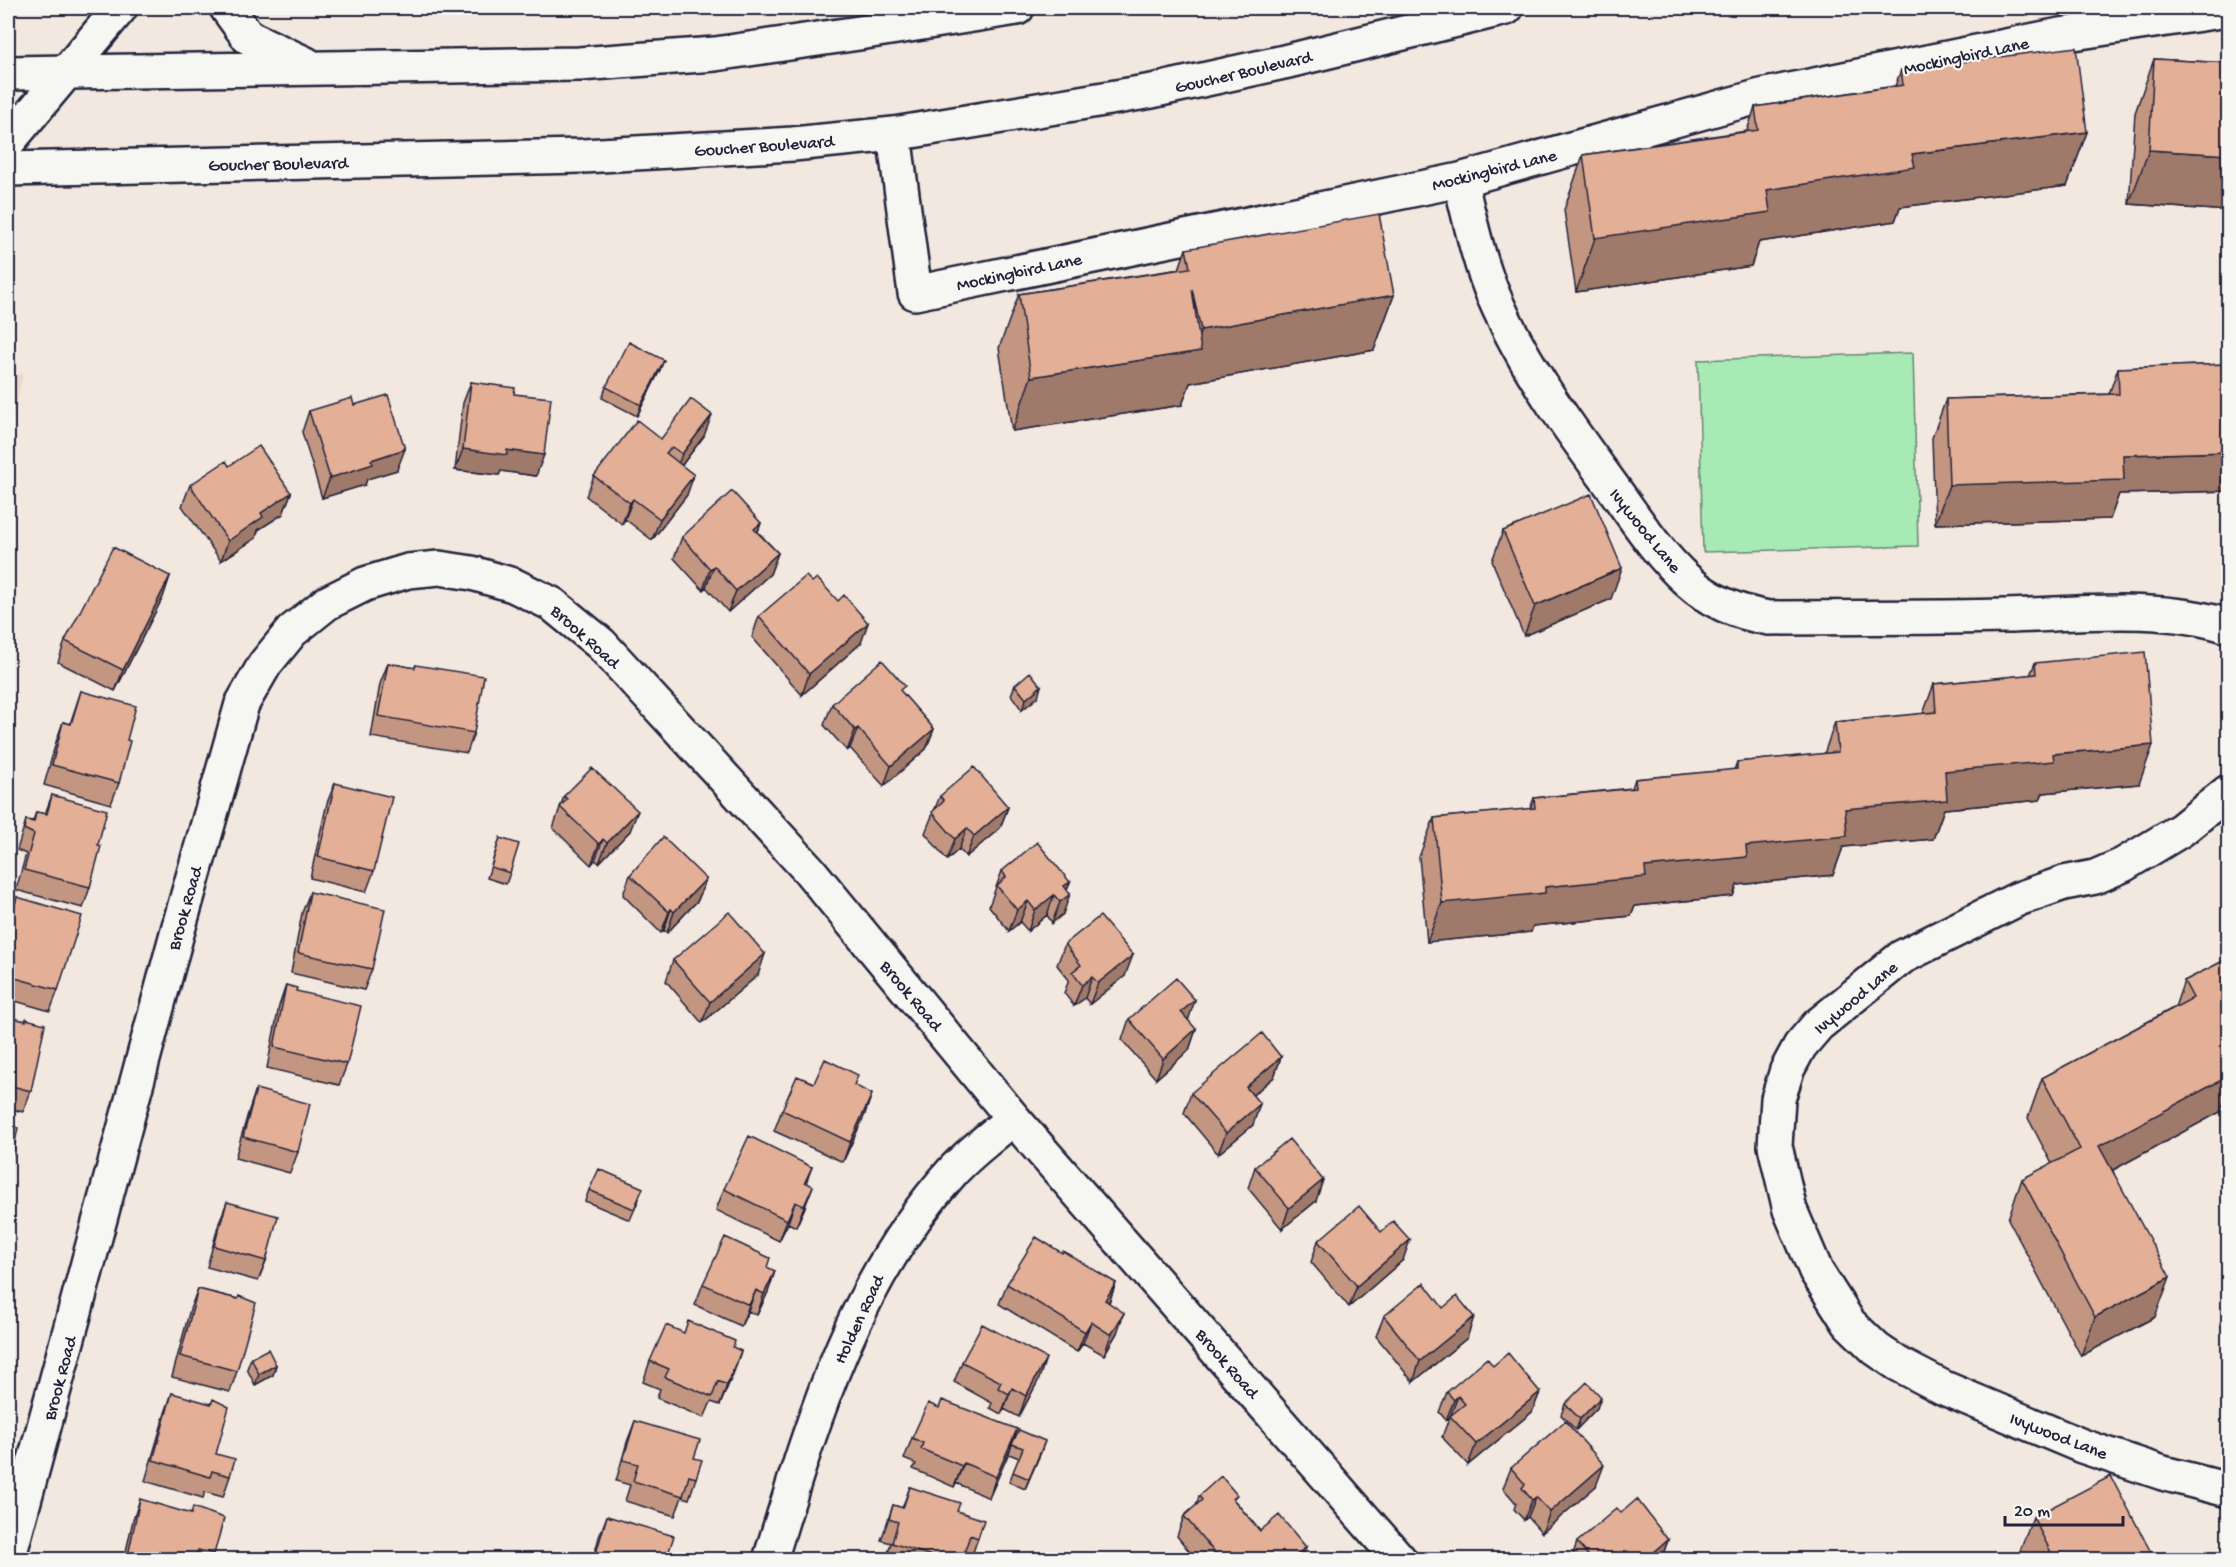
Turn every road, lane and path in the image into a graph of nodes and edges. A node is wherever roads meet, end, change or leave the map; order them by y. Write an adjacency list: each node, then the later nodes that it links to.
1 (120, 8): 7 (street)
2 (227, 8): 6 (street)
3 (1017, 8): 6 (street)
4 (1506, 8): 9 (street, Goucher Boulevard)
5 (2229, 10): 12 (street, Mockingbird Lane)
6 (313, 68): 7 (street)
7 (67, 72): 8 (street); 10 (street)
8 (8, 73)
9 (894, 134): 11 (street, Goucher Boulevard); 12 (street, Mockingbird Lane)
10 (8, 142)
11 (8, 169)
12 (1460, 180): 13 (street, Ivywood Lane)
13 (2229, 626)
14 (2229, 792): 16 (street, Ivywood Lane)
15 (1013, 1118): 17 (street, Brook Road); 18 (street, Holden Road); 19 (street, Brook Road)
16 (2229, 1490)
17 (8, 1560)
18 (770, 1560)
19 (1400, 1560)

